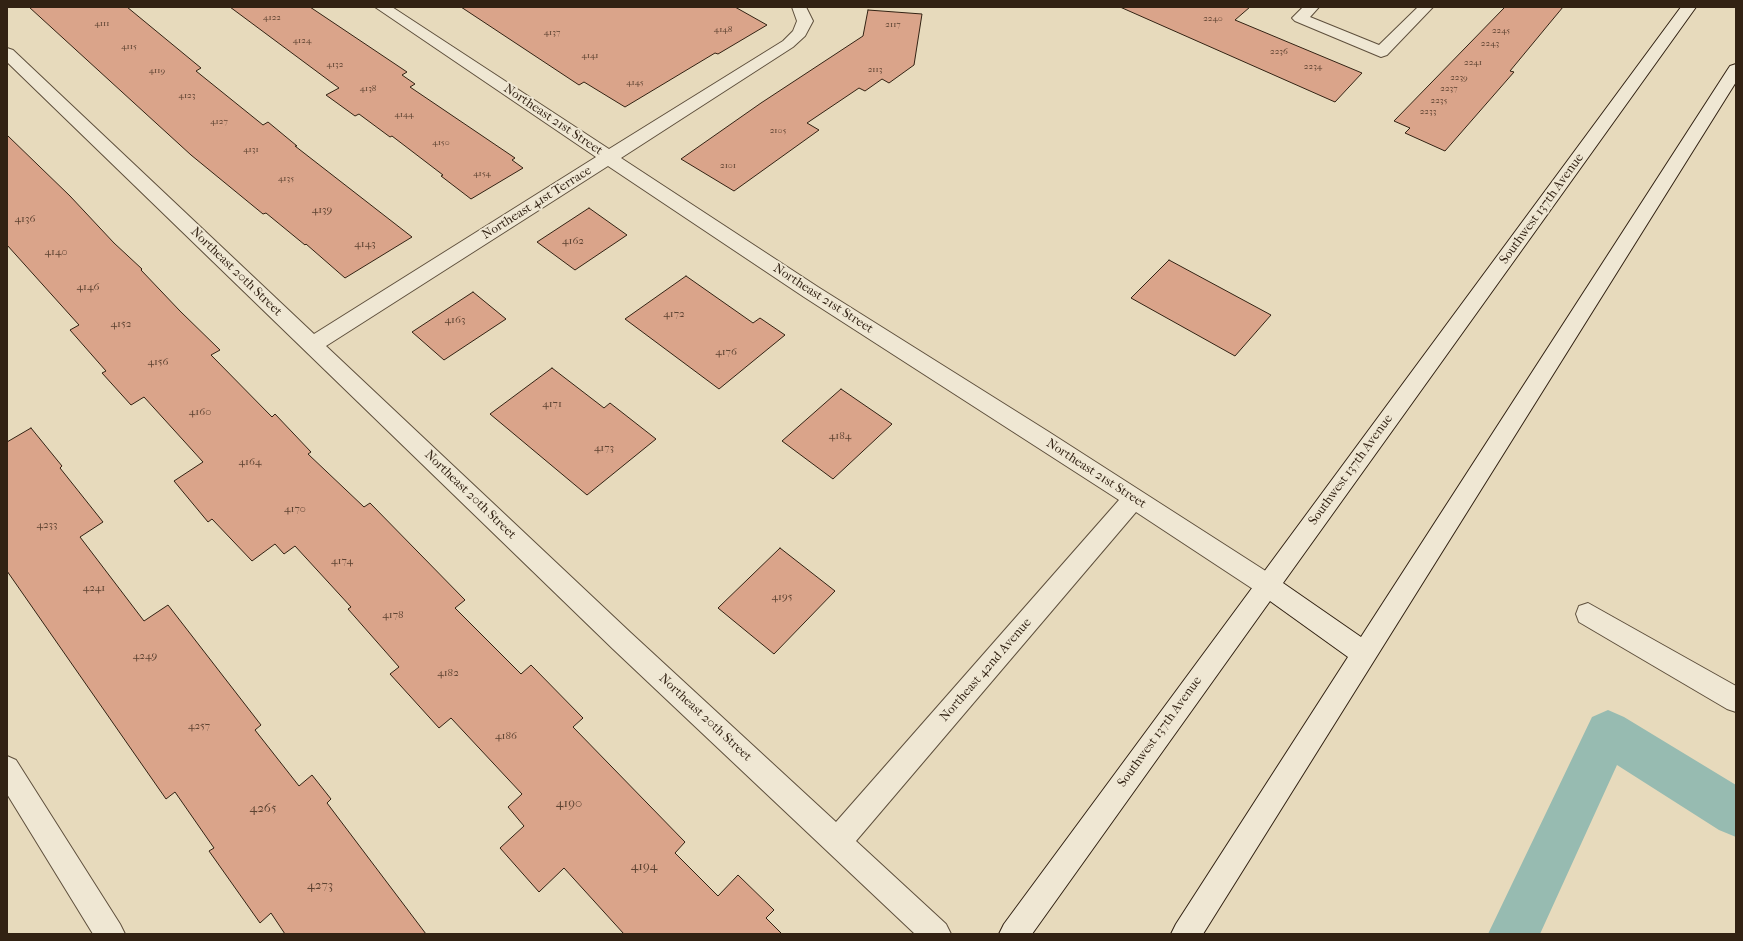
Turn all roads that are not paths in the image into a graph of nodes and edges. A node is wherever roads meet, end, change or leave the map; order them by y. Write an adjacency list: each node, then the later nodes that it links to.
1 (382, 7): 9 (street, Northeast 21st Street)
2 (1312, 7): 6 (street)
3 (1402, 7): 6 (street)
4 (1689, 7): 12 (street, Southwest 137th Avenue)
5 (800, 9): 9 (street, Northeast 41st Terrace)
6 (1422, 10)
7 (7, 54): 10 (street, Northeast 20th Street)
8 (1736, 69): 14 (street)
9 (609, 158): 10 (street, Northeast 41st Terrace); 11 (street, Northeast 21st Street)
10 (312, 345): 17 (street, Northeast 20th Street)
11 (1134, 499): 12 (street, Northeast 21st Street); 17 (street, Northeast 42nd Avenue)
12 (1267, 585): 14 (street, Northeast 21st Street); 20 (street, Southwest 137th Avenue)
13 (1588, 614): 15 (street)
14 (1364, 654): 21 (street)
15 (1736, 700)
16 (7, 769): 18 (street)
17 (837, 842): 19 (street, Northeast 20th Street)
18 (110, 934)
19 (936, 934)
20 (1014, 934)
21 (1186, 934)

